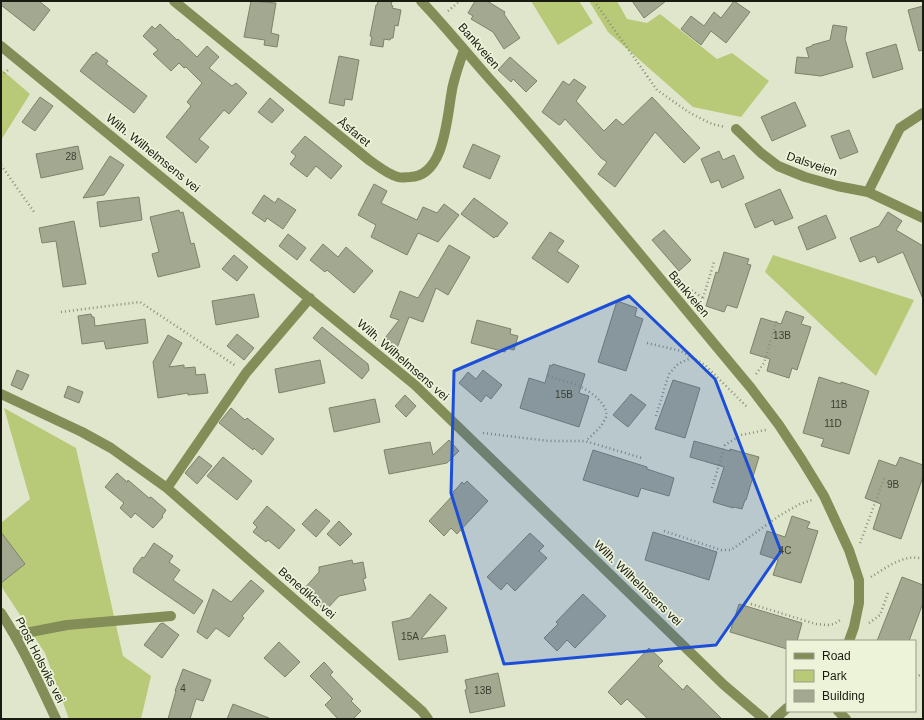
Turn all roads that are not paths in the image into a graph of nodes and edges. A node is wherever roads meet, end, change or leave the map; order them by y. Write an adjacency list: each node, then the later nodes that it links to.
1 (174, 1): 4 (street, Åsfaret)
2 (421, 1): 4 (street, Bankveien)
3 (1, 46): 9 (street, Wilh. Wilhelmsens vei)
4 (464, 50): 15 (street, Bankveien)
5 (923, 114): 7 (street)
6 (736, 129): 7 (street, Dalsveien)
7 (868, 192): 8 (street, Dalsveien)
8 (923, 218)
9 (310, 298): 11 (street); 19 (street, Wilh. Wilhelmsens vei)
10 (1, 394): 11 (street, Benedikts vei)
11 (167, 488): 18 (street, Benedikts vei)
12 (1, 613): 14 (street, Prost Holsviks vei)
13 (171, 616): 14 (street)
14 (15, 635): 17 (street, Prost Holsviks vei)
15 (849, 640)
16 (786, 709): 20 (street)
17 (56, 719)
18 (428, 719)
19 (764, 719)
20 (775, 719)

